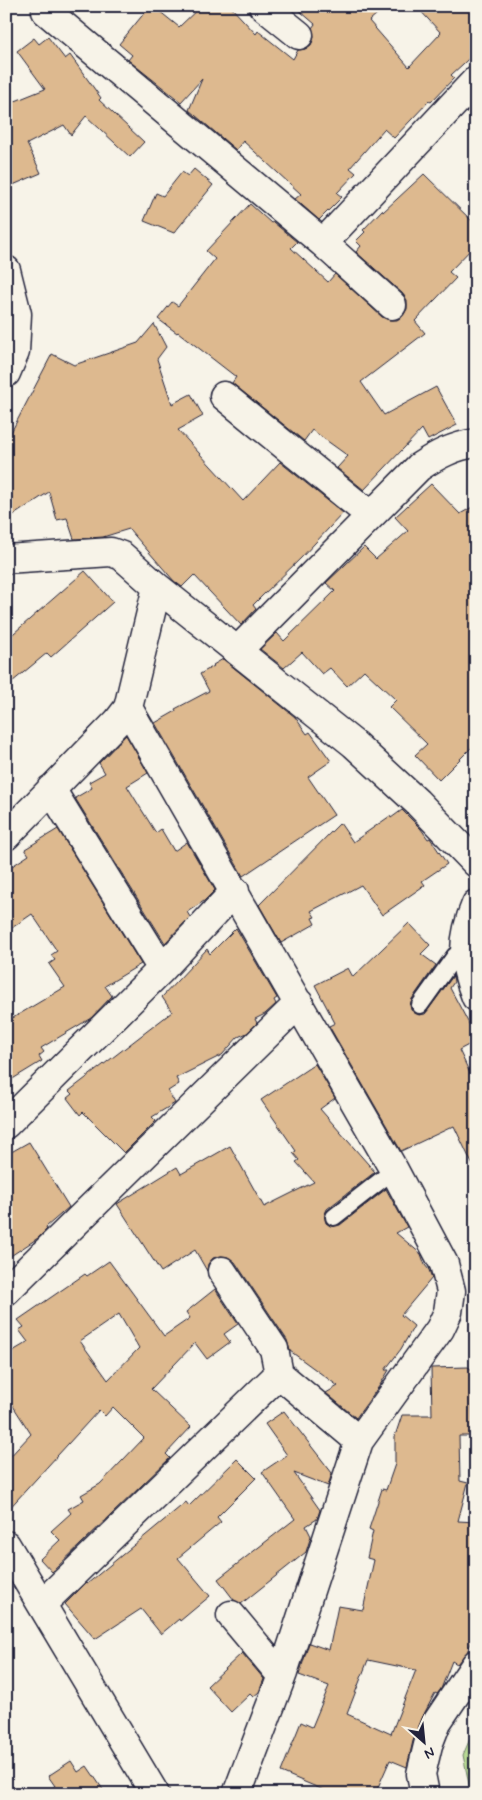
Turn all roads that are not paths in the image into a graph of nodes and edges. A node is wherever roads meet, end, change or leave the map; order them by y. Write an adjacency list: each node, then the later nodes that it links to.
1 (51, 6): 5 (street)
2 (263, 6): 3 (street)
3 (299, 36)
4 (476, 80): 5 (street)
5 (323, 243): 7 (street)
6 (6, 270): 8 (street)
7 (392, 305)
8 (6, 372)
9 (224, 396): 11 (street)
10 (476, 443): 11 (street)
11 (370, 515): 14 (street)
12 (6, 559): 13 (street)
13 (157, 587): 14 (street); 15 (street)
14 (238, 650): 18 (street)
15 (128, 708): 16 (street); 19 (street)
16 (51, 789): 17 (street); 22 (street)
17 (6, 836)
18 (476, 863)
19 (235, 891): 22 (street); 24 (street)
20 (476, 904): 21 (street)
21 (465, 948): 23 (street); 25 (lane)
22 (162, 969): 26 (street)
23 (476, 997)
24 (299, 1003): 27 (street); 30 (street)
25 (420, 1005)
26 (6, 1124)
27 (394, 1170): 28 (lane); 32 (street)
28 (334, 1217)
29 (222, 1271): 31 (street)
30 (6, 1291)
31 (279, 1374): 32 (street); 34 (street)
32 (359, 1441): 37 (street)
33 (6, 1545): 34 (street)
34 (42, 1604): 38 (street)
35 (231, 1615): 37 (street)
36 (476, 1664): 40 (street)
37 (283, 1673): 39 (street)
38 (155, 1794)
39 (237, 1794)
40 (425, 1794)

